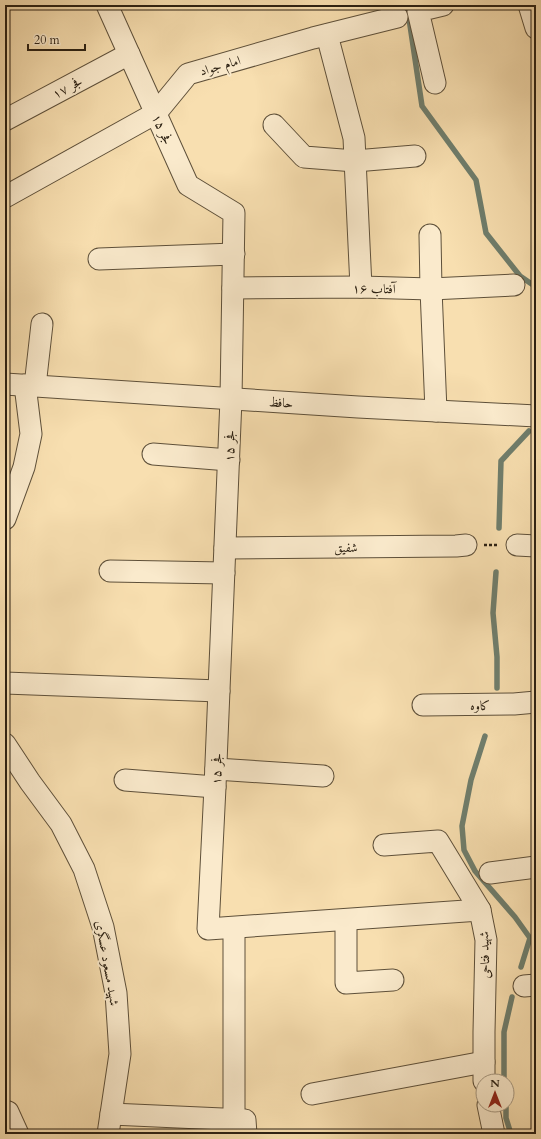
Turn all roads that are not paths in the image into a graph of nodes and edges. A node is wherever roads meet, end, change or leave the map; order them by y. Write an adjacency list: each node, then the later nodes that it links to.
1 (107, 5): 7 (street, فجر ۱۵)
2 (443, 5): 8 (street)
3 (529, 5): 5 (street)
4 (397, 17): 6 (street, امام جواد)
5 (536, 28)
6 (327, 35): 9 (street, امام جواد); 13 (street)
7 (130, 54): 9 (street, فجر ۱۵); 10 (street, فجر ۱۷)
8 (435, 83)
9 (156, 113): 14 (street, امام جواد); 16 (street, فجر ۱۵)
10 (5, 120)
11 (274, 125): 13 (street)
12 (415, 156): 13 (street)
13 (355, 161): 19 (street)
14 (5, 197)
15 (430, 235): 21 (street)
16 (234, 254): 17 (street); 20 (street, فجر ۱۵)
17 (99, 259)
18 (514, 285): 21 (street, آفتاب ۱۶)
19 (361, 287): 20 (street, آفتاب ۱۶); 21 (street, آفتاب ۱۶)
20 (233, 288): 24 (street, فجر ۱۵)
21 (431, 289): 25 (street)
22 (42, 324): 23 (street)
23 (22, 385): 24 (street, حافظ); 29 (street)
24 (231, 399): 25 (street, حافظ); 28 (street, فجر ۱۵)
25 (436, 411): 26 (street, حافظ)
26 (536, 416)
27 (153, 454): 28 (street)
28 (229, 460): 31 (street, فجر ۱۵)
29 (5, 519)
30 (466, 545): 31 (street, شفیق)
31 (225, 548): 33 (street, فجر ۱۵)
32 (110, 571): 33 (street)
33 (224, 574): 35 (street, فجر ۱۵)
34 (5, 684): 35 (street)
35 (219, 691): 40 (street, فجر ۱۵)
36 (536, 702): 37 (street, کاوه)
37 (423, 705)
38 (5, 744): 53 (street, شهید مسعود عسگری)
39 (323, 776): 40 (street)
40 (216, 778): 41 (street); 47 (street, فجر ۱۵)
41 (125, 780)
42 (384, 845): 45 (street, شهید فتاحی)
43 (536, 867): 44 (street)
44 (490, 873)
45 (480, 910): 46 (street); 49 (street, شهید فتاحی)
46 (346, 920): 47 (street); 48 (street)
47 (234, 928): 54 (street)
48 (393, 980)
49 (484, 1071): 50 (street)
50 (312, 1094)
51 (5, 1111): 55 (street)
52 (490, 1113): 56 (street)
53 (110, 1124): 54 (street)
54 (240, 1127)
55 (18, 1134)
56 (494, 1134)

